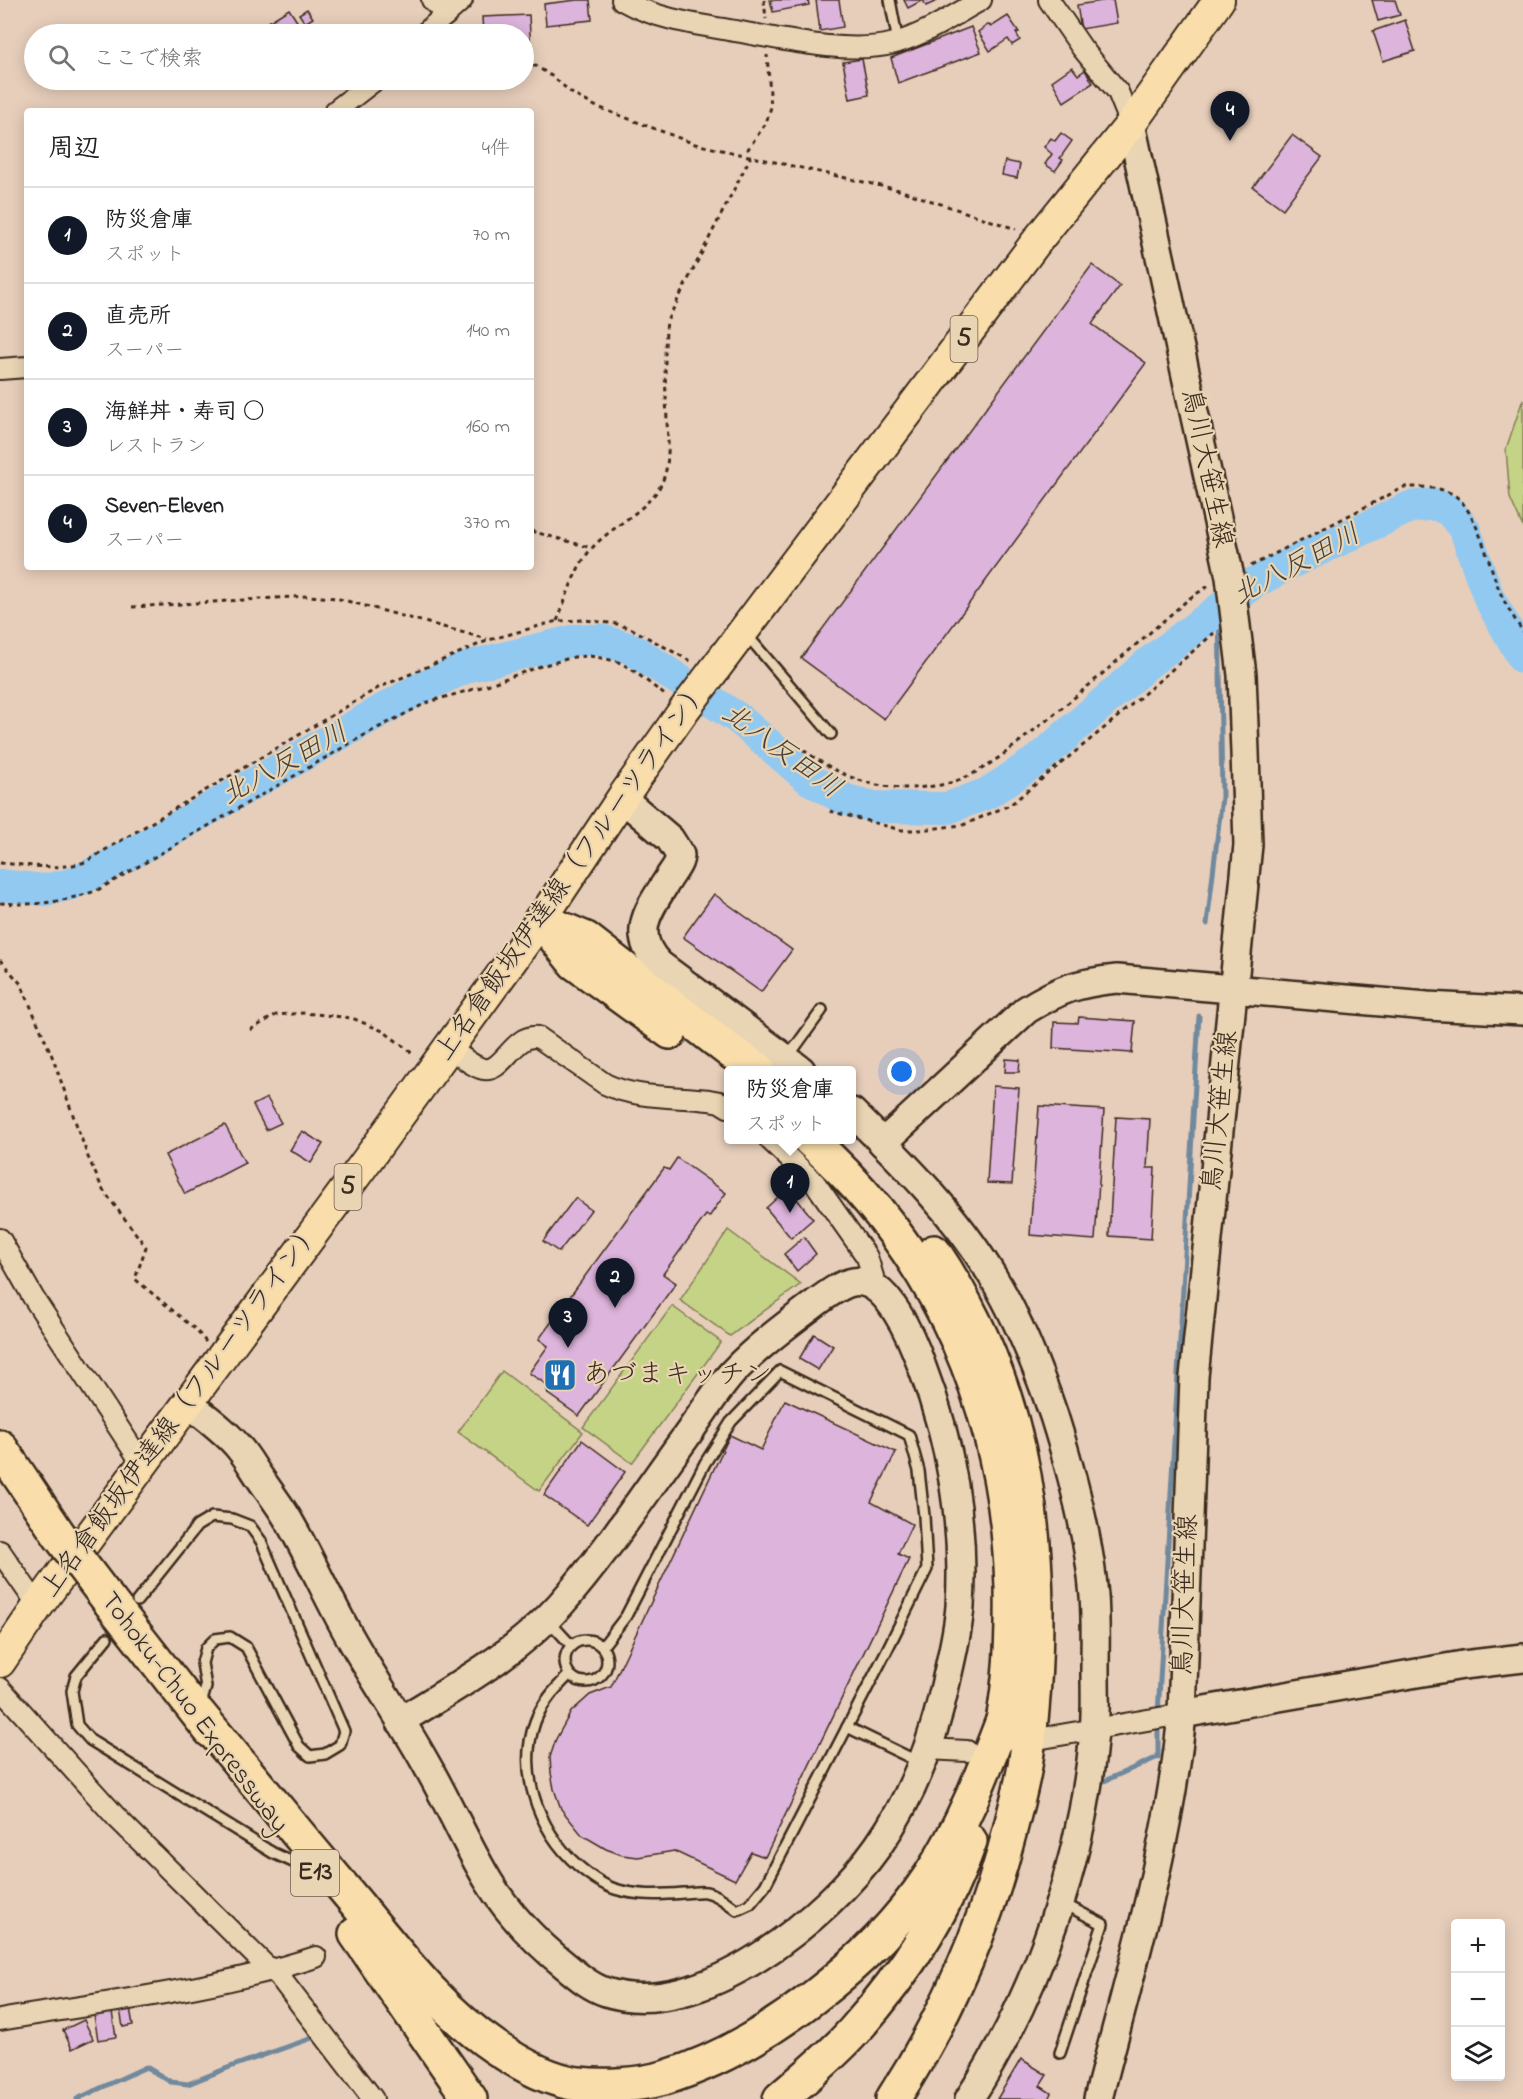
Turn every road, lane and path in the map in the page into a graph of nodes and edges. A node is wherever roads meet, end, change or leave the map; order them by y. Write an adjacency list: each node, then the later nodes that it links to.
1 (432, 0): 9 (street)
2 (462, 0): 9 (street)
3 (622, 0): 11 (street)
4 (764, 0): 11 (path)
5 (890, 0): 12 (lane)
6 (981, 0): 12 (street)
7 (1048, 0): 16 (street)
8 (1219, 0): 16 (main road, 上名倉飯坂伊達線（フルーツライン） / 5)
9 (446, 15): 10 (street)
10 (436, 24)
11 (768, 37): 12 (street); 17 (path)
12 (898, 42)
13 (534, 66): 17 (path)
14 (362, 90): 15 (street)
15 (339, 108)
16 (1131, 124): 18 (main road, 上名倉飯坂伊達線（フルーツライン） / 5); 23 (street, 鳥川大笹生線)
17 (750, 158): 18 (path); 22 (path)
18 (1040, 237): 26 (main road, 上名倉飯坂伊達線（フルーツライン） / 5)
19 (24, 367): 20 (street)
20 (0, 369)
21 (534, 532): 22 (path)
22 (592, 548): 25 (path)
23 (1229, 575): 27 (path); 33 (path); 40 (street, 鳥川大笹生線)
24 (132, 607): 29 (path)
25 (558, 621): 29 (path); 30 (path)
26 (744, 632): 30 (main road, 上名倉飯坂伊達線（フルーツライン） / 5); 32 (lane)
27 (1523, 632)
28 (1210, 635): 35 (path)
29 (489, 640): 36 (path)
30 (710, 676): 31 (main road, 上名倉飯坂伊達線（フルーツライン） / 5)
31 (686, 708): 34 (main road, 上名倉飯坂伊達線（フルーツライン） / 5); 37 (path)
32 (831, 734)
33 (796, 745)
34 (621, 798): 38 (main road, 上名倉飯坂伊達線（フルーツライン） / 5); 46 (street)
35 (830, 811)
36 (0, 863)
37 (0, 903)
38 (541, 920): 44 (main road, 上名倉飯坂伊達線（フルーツライン） / 5); 45 (highway); 48 (highway)
39 (0, 960): 57 (path)
40 (1233, 990): 42 (street); 51 (street); 74 (street, 鳥川大笹生線)
41 (822, 1010): 47 (lane)
42 (1523, 1011)
43 (250, 1030): 44 (path)
44 (441, 1058): 49 (street); 57 (main road, 上名倉飯坂伊達線（フルーツライン） / 5)
45 (779, 1066)
46 (781, 1066)
47 (783, 1066)
48 (724, 1070)
49 (724, 1104)
50 (856, 1116): 51 (street)
51 (883, 1143): 78 (street)
52 (774, 1144): 56 (street)
53 (814, 1144): 75 (highway)
54 (844, 1144): 68 (highway)
55 (0, 1239): 60 (street)
56 (877, 1290): 64 (street); 81 (street)
57 (219, 1359): 58 (main road, 上名倉飯坂伊達線（フルーツライン） / 5)
58 (188, 1403): 60 (main road, 上名倉飯坂伊達線（フルーツライン） / 5); 76 (street)
59 (0, 1447): 62 (highway, Tohoku-Chuo Expressway / E13, bridge)
60 (143, 1465): 63 (main road, 上名倉飯坂伊達線（フルーツライン） / 5)
61 (0, 1551): 63 (street)
62 (123, 1602): 73 (highway, Tohoku-Chuo Expressway / E13); 73 (lane)
63 (38, 1606): 70 (main road, 上名倉飯坂伊達線（フルーツライン） / 5)
64 (547, 1619): 66 (lane); 76 (street)
65 (106, 1638): 82 (lane)
66 (571, 1645): 67 (lane); 71 (lane)
67 (602, 1647): 71 (lane); 77 (lane)
68 (1036, 1655): 93 (highway); 94 (highway)
69 (1523, 1658): 74 (street)
70 (0, 1662)
71 (569, 1675): 77 (lane)
72 (0, 1688): 85 (street)
73 (198, 1713): 75 (highway); 82 (highway, Tohoku-Chuo Expressway / E13)
74 (1182, 1714): 78 (street); 96 (street, 鳥川大笹生線)
75 (1005, 1715): 92 (highway)
76 (400, 1721): 81 (street)
77 (847, 1727): 81 (lane)
78 (1094, 1730): 79 (street); 83 (street)
79 (1043, 1738)
80 (967, 1751): 81 (street)
81 (924, 1756)
82 (313, 1870): 87 (highway, Tohoku-Chuo Expressway / E13)
83 (1060, 1902): 88 (lane); 95 (street)
84 (316, 1957): 85 (street)
85 (272, 1971): 86 (street); 89 (street)
86 (0, 2020)
87 (426, 2036): 90 (highway); 91 (highway, Tohoku-Chuo Expressway / E13)
88 (1060, 2054)
89 (373, 2099)
90 (465, 2099)
91 (470, 2099)
92 (780, 2099)
93 (809, 2099)
94 (893, 2099)
95 (969, 2099)
96 (1098, 2099)

